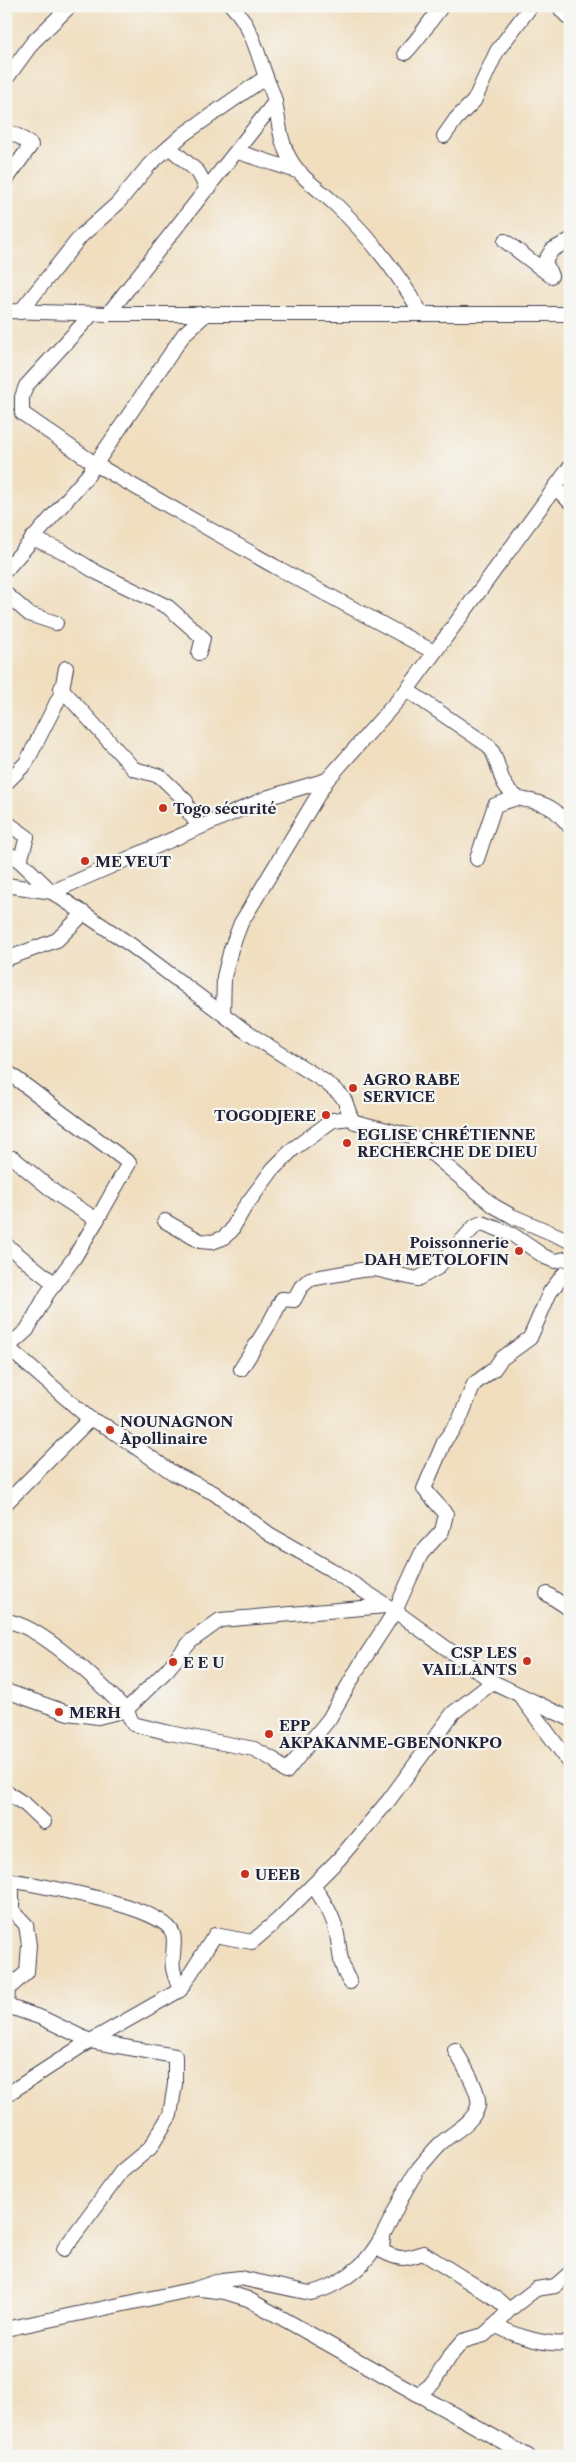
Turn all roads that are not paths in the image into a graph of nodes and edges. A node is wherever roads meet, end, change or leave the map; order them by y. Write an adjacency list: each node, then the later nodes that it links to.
1 (70, 6): 9 (street)
2 (232, 6): 8 (street)
3 (442, 6): 7 (street)
4 (531, 6): 12 (street)
5 (564, 6): 6 (street)
6 (570, 19)
7 (405, 54)
8 (266, 77): 10 (street); 13 (street)
9 (6, 79)
10 (275, 102): 14 (street); 15 (street)
11 (6, 131): 16 (street)
12 (444, 136)
13 (169, 147): 17 (street); 20 (street)
14 (238, 152): 15 (street); 17 (street)
15 (300, 172): 24 (street)
16 (6, 180)
17 (210, 187): 23 (street)
18 (570, 240): 19 (street)
19 (505, 241)
20 (13, 312): 22 (street)
21 (207, 313): 23 (street); 24 (street); 26 (street)
22 (92, 314): 23 (street); 26 (street)
23 (108, 314)
24 (421, 314): 25 (street)
25 (570, 314)
26 (95, 464): 30 (street); 34 (street)
27 (570, 467): 28 (street)
28 (555, 487): 29 (street); 34 (street)
29 (570, 502)
30 (32, 538): 31 (street); 35 (street)
31 (6, 570)
32 (6, 594): 33 (street)
33 (56, 623)
34 (434, 652): 38 (street)
35 (199, 653)
36 (66, 668): 37 (street)
37 (61, 688): 41 (street); 45 (street)
38 (407, 690): 39 (street); 40 (street)
39 (499, 778): 42 (street); 43 (street)
40 (327, 780): 45 (street); 54 (street)
41 (6, 783)
42 (517, 798): 43 (street); 46 (street)
43 (495, 805): 48 (street)
44 (6, 822): 49 (street)
45 (199, 826): 51 (street)
46 (570, 827)
47 (6, 852): 49 (street)
48 (477, 859)
49 (20, 861): 51 (street)
50 (6, 885): 51 (street)
51 (52, 892): 52 (street)
52 (84, 913): 53 (street); 54 (street)
53 (6, 959)
54 (222, 1014): 56 (street)
55 (6, 1071): 58 (street)
56 (351, 1118): 59 (street); 60 (street)
57 (12, 1158): 58 (street)
58 (97, 1220): 65 (street)
59 (165, 1221)
60 (570, 1241)
61 (6, 1245): 65 (street)
62 (570, 1258): 63 (street)
63 (555, 1261): 64 (street); 67 (street)
64 (567, 1278): 71 (street)
65 (55, 1284): 66 (street)
66 (7, 1346): 68 (street)
67 (241, 1369)
68 (90, 1419): 69 (street); 71 (street)
69 (6, 1503)
70 (547, 1594): 72 (street)
71 (390, 1609): 74 (street); 77 (street); 77 (street)
72 (570, 1609)
73 (6, 1621): 77 (street)
74 (493, 1682): 76 (street); 83 (street)
75 (6, 1691): 77 (street)
76 (520, 1696): 78 (street); 79 (street)
77 (126, 1710)
78 (570, 1719)
79 (570, 1763)
80 (6, 1792): 81 (street)
81 (44, 1822)
82 (6, 1880): 85 (street); 86 (street)
83 (313, 1885): 84 (street); 85 (street)
84 (350, 1982)
85 (180, 1990): 86 (street)
86 (90, 2041): 88 (street); 90 (street)
87 (455, 2050): 89 (street)
88 (6, 2095)
89 (384, 2232): 92 (street); 93 (street)
90 (64, 2249)
91 (570, 2273): 93 (street)
92 (195, 2289): 94 (street); 97 (street)
93 (509, 2310): 95 (street)
94 (6, 2329)
95 (492, 2329): 96 (street); 97 (street)
96 (570, 2343)
97 (418, 2394): 98 (street)
98 (528, 2456)

